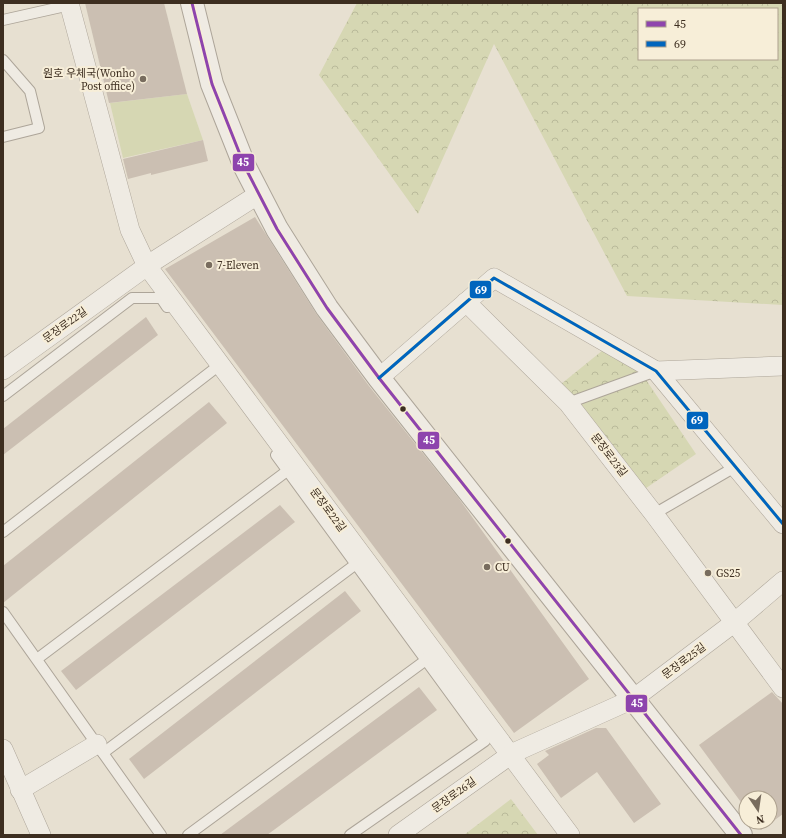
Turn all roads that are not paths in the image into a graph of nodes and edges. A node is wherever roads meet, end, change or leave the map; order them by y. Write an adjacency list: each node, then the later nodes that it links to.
1 (192, 3): 6 (street)
2 (69, 4): 3 (lane); 7 (street)
3 (3, 20)
4 (3, 60): 5 (lane)
5 (3, 137)
6 (258, 194): 7 (street, 문장로22길); 13 (street)
7 (147, 266): 10 (street, 문장로22길); 30 (street, 문장로22길)
8 (466, 302): 12 (street); 13 (street); 15 (street, 문장로23길)
9 (783, 366): 12 (street)
10 (3, 370)
11 (213, 370): 14 (lane); 17 (lane); 20 (lane)
12 (656, 371): 15 (lane); 16 (street)
13 (379, 378): 28 (street)
14 (3, 396)
15 (568, 403): 18 (street, 문장로23길)
16 (735, 467): 18 (lane); 19 (street)
17 (287, 471): 21 (lane); 25 (lane)
18 (654, 514): 24 (street, 문장로23길)
19 (783, 524)
20 (3, 532)
21 (356, 564): 26 (lane); 29 (lane)
22 (783, 580): 24 (street, 문장로25길)
23 (3, 612): 25 (lane)
24 (734, 622): 27 (street); 28 (street, 문장로25길)
25 (37, 659): 29 (lane)
26 (426, 660): 35 (lane); 36 (lane)
27 (783, 688)
28 (633, 699): 30 (street, 문장로26길); 39 (street)
29 (100, 749): 32 (street); 34 (lane)
30 (510, 755): 37 (street, 문장로26길); 38 (street)
31 (4, 756): 32 (street)
32 (20, 790): 33 (street)
33 (41, 835)
34 (161, 835)
35 (188, 835)
36 (350, 835)
37 (398, 835)
38 (570, 835)
39 (741, 835)

